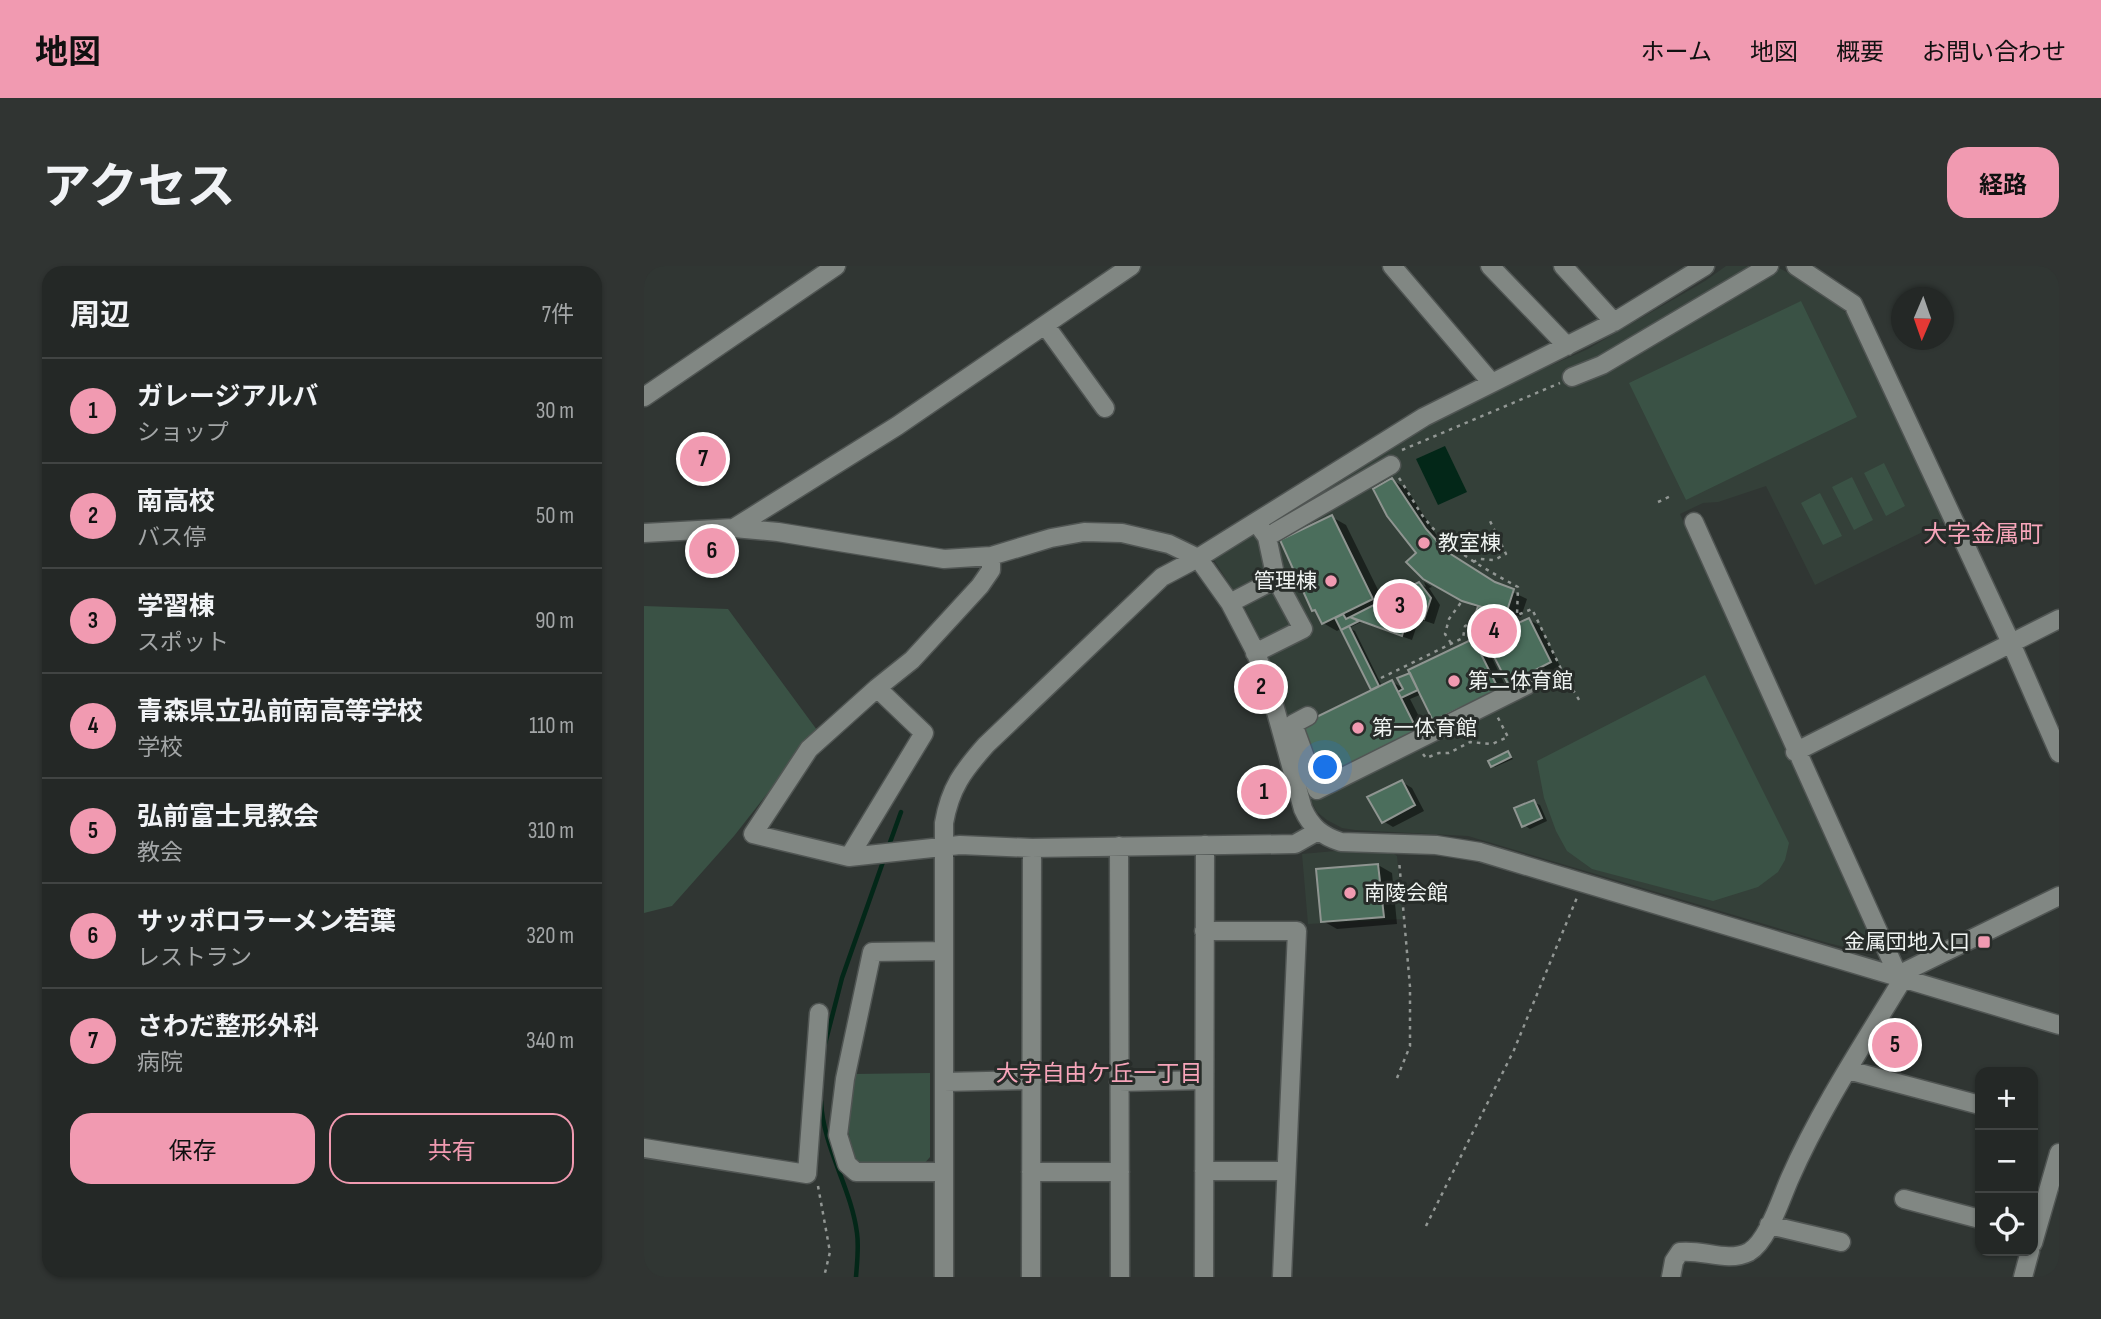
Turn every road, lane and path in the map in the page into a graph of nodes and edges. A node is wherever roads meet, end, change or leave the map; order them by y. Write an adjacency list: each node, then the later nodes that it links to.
1 (836, 266): 14 (street)
2 (1131, 266): 10 (street)
3 (1392, 266): 13 (street)
4 (1490, 266): 11 (street)
5 (1563, 266): 9 (street)
6 (1769, 266): 12 (street)
7 (1796, 266): 36 (street)
8 (1696, 269): 9 (street)
9 (1614, 322): 11 (street)
10 (1045, 325): 15 (street); 24 (street)
11 (1567, 346): 13 (street)
12 (1572, 377): 16 (path)
13 (1491, 382): 17 (street)
14 (644, 397)
15 (1105, 408)
16 (1395, 458): 18 (street); 29 (path)
17 (1340, 469): 18 (street); 22 (street)
18 (1352, 488): 26 (street)
19 (1671, 495): 20 (path)
20 (1658, 502)
21 (1490, 521): 29 (path)
22 (1256, 522): 26 (street); 28 (street)
23 (1694, 522): 45 (street)
24 (734, 528): 25 (street); 27 (street)
25 (644, 533)
26 (1267, 537): 30 (street)
27 (991, 556): 28 (street); 41 (street)
28 (1198, 558): 32 (street); 53 (street)
29 (1474, 562): 33 (path)
30 (1276, 579): 32 (street); 37 (street)
31 (1462, 601): 35 (path)
32 (1230, 603): 37 (street)
33 (1517, 615): 35 (path); 38 (path)
34 (2059, 619): 36 (street)
35 (1451, 643): 39 (path)
36 (2011, 643): 45 (street); 46 (street)
37 (1255, 653): 48 (street)
38 (1564, 675): 40 (path); 43 (path)
39 (1381, 678)
40 (1527, 685): 42 (street)
41 (877, 688): 55 (street); 55 (street)
42 (1490, 703): 47 (path); 48 (street)
43 (1581, 703)
44 (1308, 716): 48 (street)
45 (1795, 751): 60 (street)
46 (2059, 753)
47 (1424, 757)
48 (1297, 758): 49 (street)
49 (1318, 831): 50 (street); 51 (street)
50 (1397, 843): 56 (street); 64 (path)
51 (1205, 845): 52 (street); 58 (street)
52 (1119, 846): 54 (street); 68 (street)
53 (943, 848): 54 (street); 55 (street); 59 (street)
54 (1032, 848): 65 (street)
55 (849, 857)
56 (1584, 883): 60 (street); 82 (path)
57 (2059, 896): 60 (street)
58 (1205, 931): 66 (street); 73 (street)
59 (943, 951): 67 (street); 74 (street)
60 (1898, 975): 62 (street); 63 (street)
61 (819, 1013): 77 (street)
62 (2059, 1025)
63 (1848, 1070): 69 (street); 81 (street)
64 (1397, 1078)
65 (1031, 1080): 67 (street); 75 (street)
66 (1204, 1080): 68 (street); 72 (street)
67 (944, 1082): 74 (street)
68 (1119, 1082): 76 (street)
69 (1975, 1104)
70 (644, 1148): 77 (street)
71 (2059, 1153): 80 (street)
72 (1204, 1171): 73 (street); 89 (street)
73 (1286, 1171): 90 (street)
74 (944, 1172): 86 (street)
75 (1031, 1172): 76 (street); 87 (street)
76 (1119, 1172): 88 (street)
77 (807, 1174): 85 (path)
78 (1903, 1199): 79 (street)
79 (1975, 1218)
80 (2038, 1223)
81 (1769, 1225): 83 (street); 91 (street)
82 (1426, 1226)
83 (1841, 1242)
84 (2029, 1256): 92 (street)
85 (824, 1277)
86 (944, 1277)
87 (1031, 1277)
88 (1120, 1277)
89 (1204, 1277)
90 (1282, 1277)
91 (1671, 1277)
92 (2023, 1277)

